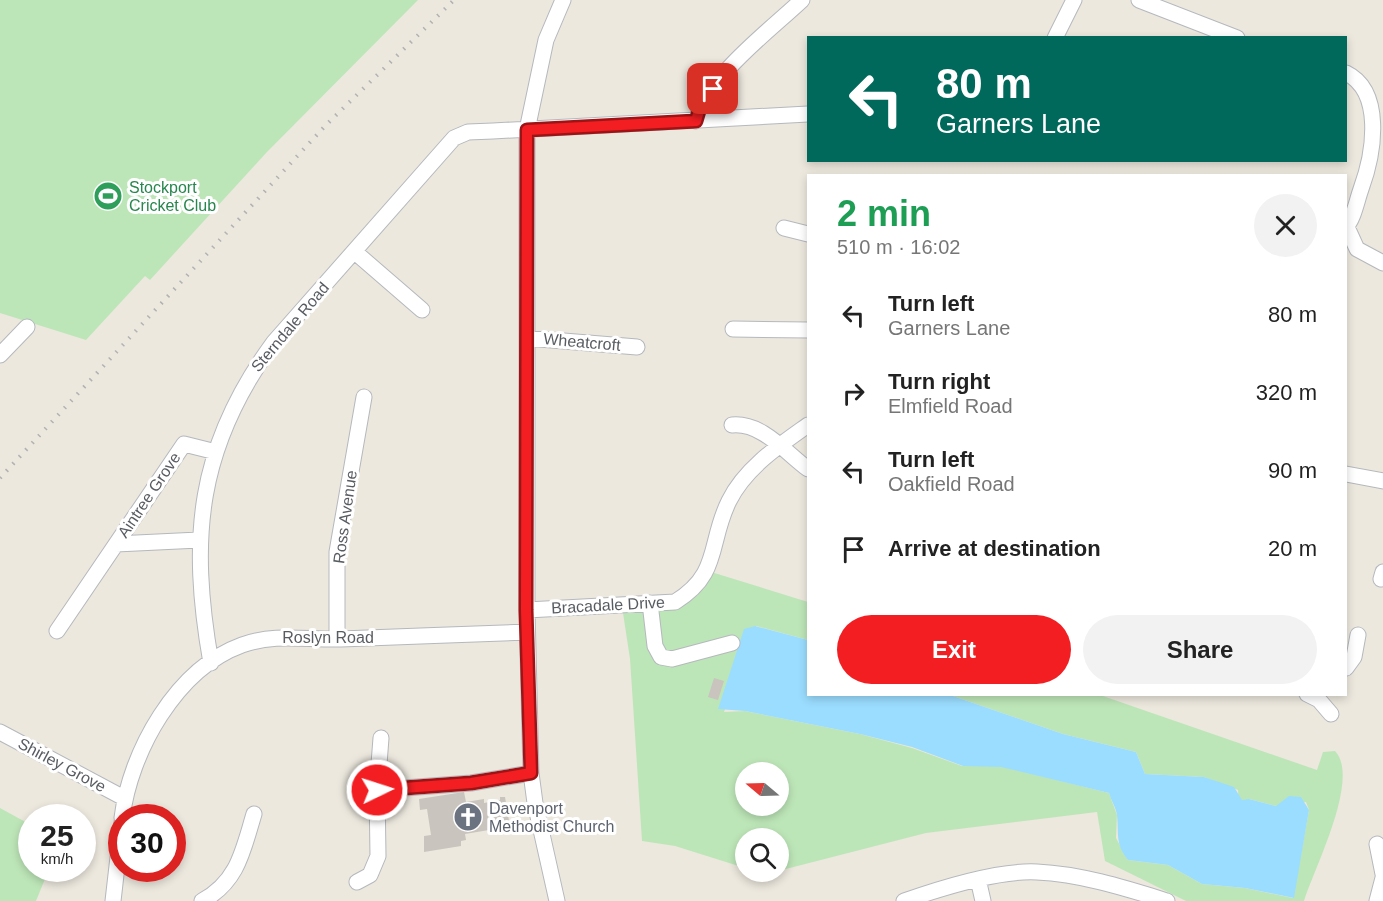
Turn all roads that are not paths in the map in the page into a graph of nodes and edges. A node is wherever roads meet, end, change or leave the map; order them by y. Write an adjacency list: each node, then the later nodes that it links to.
1 (563, 0): 10 (street)
2 (802, 0): 9 (street)
3 (1074, 0): 5 (street)
4 (1139, 0): 6 (street)
5 (1056, 36)
6 (1232, 36)
7 (1347, 73): 11 (street)
8 (807, 114): 9 (street, Sterndale Road)
9 (696, 121): 10 (street, Sterndale Road)
10 (527, 130): 15 (street, Sterndale Road); 21 (street)
11 (1347, 224)
12 (784, 228): 14 (street)
13 (1347, 229): 16 (street)
14 (807, 234)
15 (355, 252): 17 (street); 28 (street, Sterndale Road)
16 (1383, 263)
17 (422, 310)
18 (27, 327): 23 (street)
19 (734, 329): 20 (street)
20 (807, 330)
21 (527, 338): 22 (street, Wheatcroft); 35 (street)
22 (637, 347)
23 (0, 355)
24 (364, 397): 39 (street, Ross Avenue)
25 (732, 425): 27 (street)
26 (807, 426): 27 (street, Bracadale Drive)
27 (781, 445): 29 (street); 34 (street, Bracadale Drive)
28 (216, 452): 32 (street, Sterndale Road); 33 (street, Aintree Grove)
29 (807, 469)
30 (1347, 474): 31 (street)
31 (1383, 481)
32 (199, 540): 33 (street, Aintree Grove); 41 (street, Sterndale Road)
33 (116, 544): 36 (street, Aintree Grove)
34 (650, 603): 35 (street, Bracadale Drive); 40 (street)
35 (526, 610): 37 (street)
36 (57, 632)
37 (527, 632): 39 (street, Roslyn Road); 47 (street)
38 (1358, 634): 42 (street)
39 (337, 639): 41 (street, Roslyn Road)
40 (732, 644)
41 (211, 663): 49 (street, Roslyn Road)
42 (1347, 667)
43 (1316, 696): 44 (street)
44 (1331, 714)
45 (0, 732): 49 (street, Shirley Grove)
46 (381, 738): 48 (street)
47 (531, 773): 48 (street); 60 (street)
48 (377, 790): 56 (street)
49 (124, 798): 50 (street, Roslyn Road)
50 (123, 804)
51 (255, 814): 59 (street)
52 (1377, 844): 53 (street)
53 (1383, 870): 63 (street)
54 (978, 879): 57 (street); 61 (street); 62 (street)
55 (114, 882): 58 (street)
56 (357, 882)
57 (1159, 900)
58 (112, 901)
59 (202, 901)
60 (557, 901)
61 (904, 901)
62 (983, 901)
63 (1377, 901)

